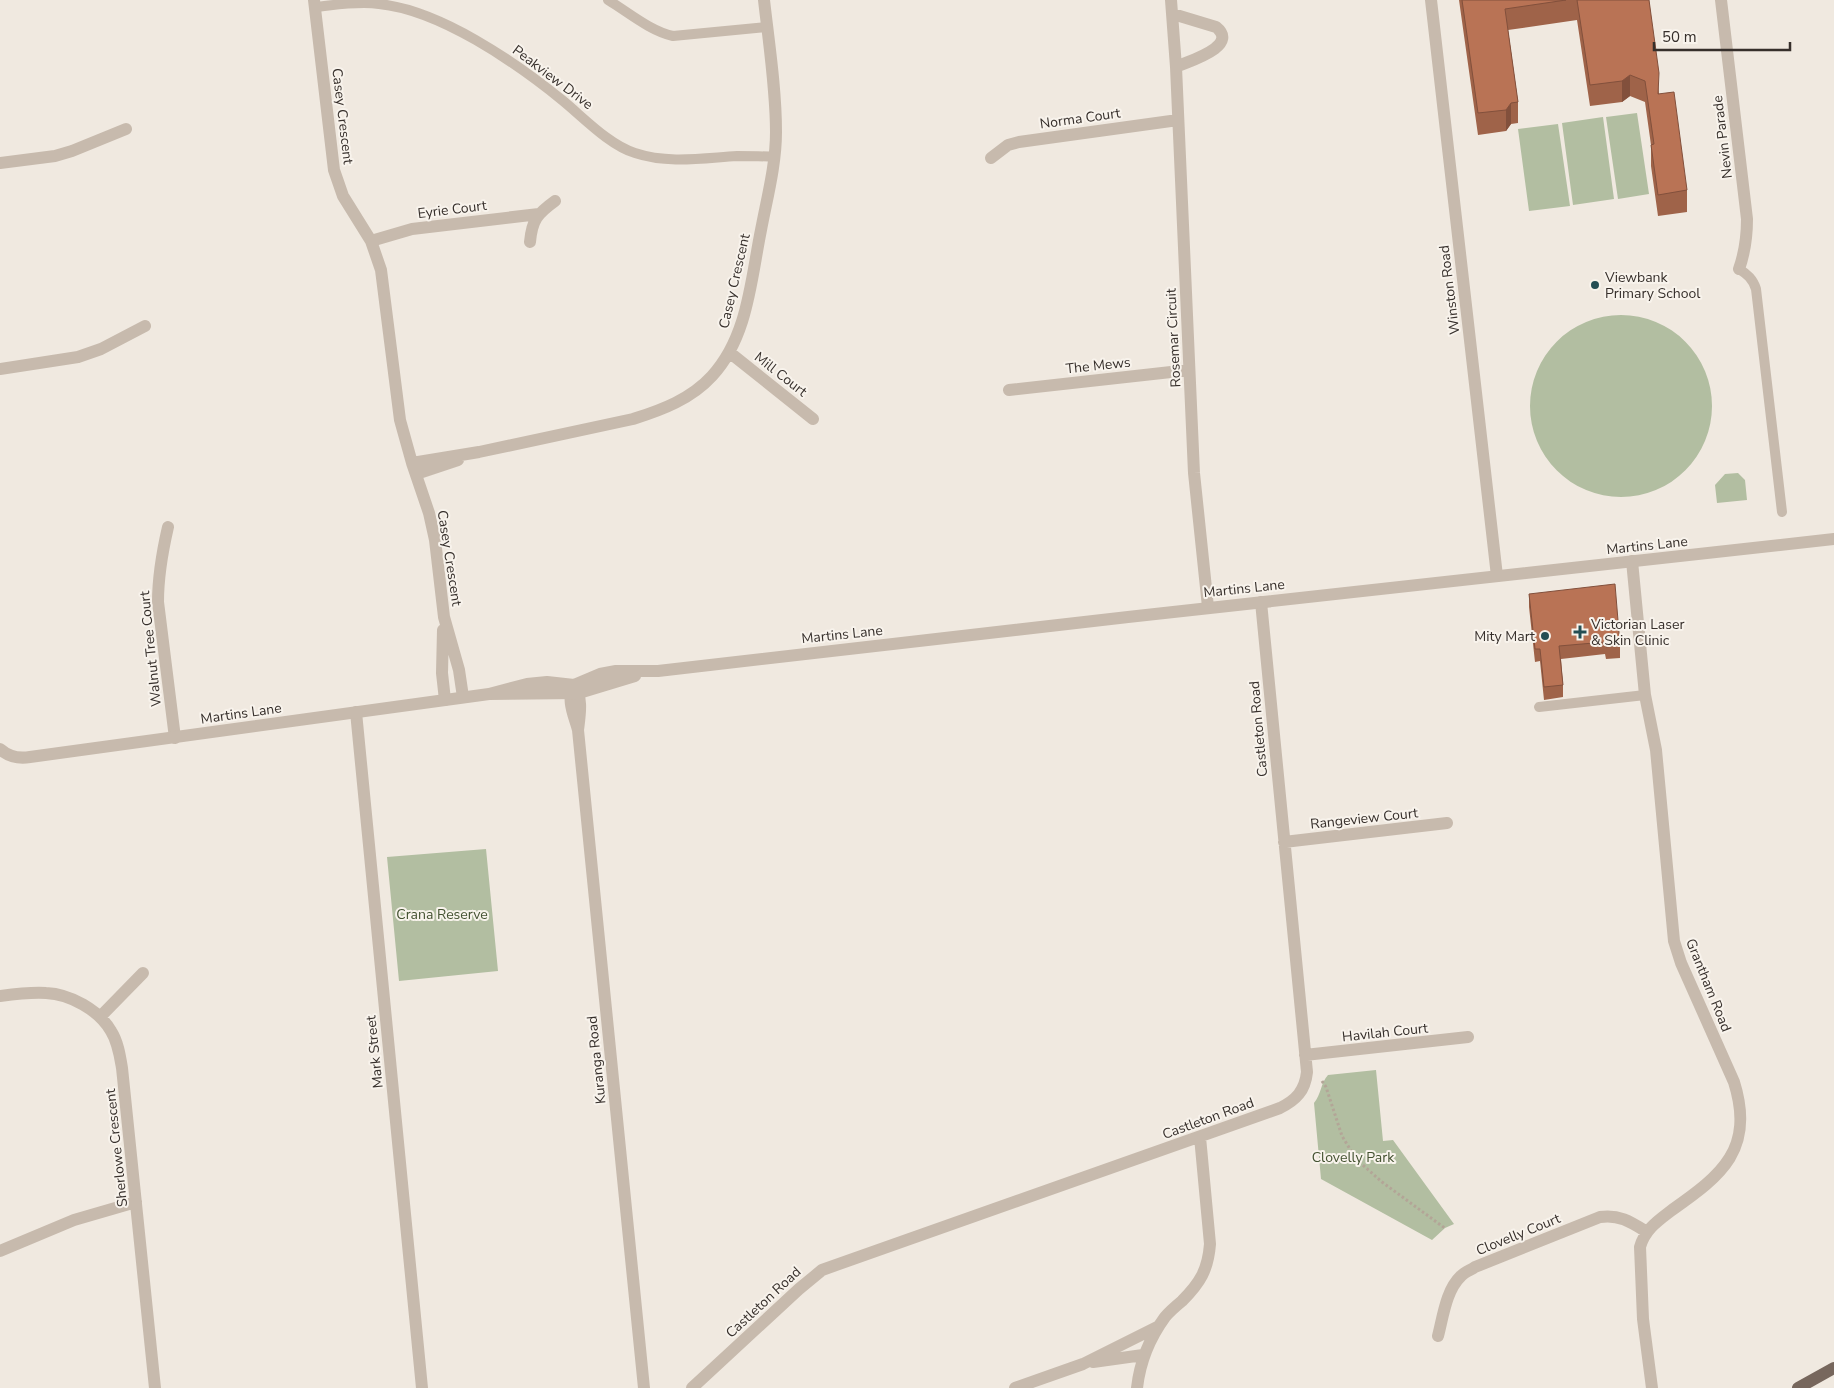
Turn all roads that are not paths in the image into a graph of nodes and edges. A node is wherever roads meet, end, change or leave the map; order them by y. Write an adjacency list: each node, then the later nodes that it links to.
1 (608, 0): 8 (lane)
2 (764, 0): 8 (street, Casey Crescent)
3 (1171, 0): 7 (street, Rosemar Circuit)
4 (1431, 0): 31 (street, Winston Road)
5 (1721, 0): 19 (street, Nevin Parade)
6 (315, 4): 12 (lane, Peakview Drive); 17 (street, Casey Crescent)
7 (1173, 14): 9 (street, Rosemar Circuit); 9 (street)
8 (767, 27): 12 (street, Casey Crescent)
9 (1176, 67): 10 (street, Rosemar Circuit)
10 (1178, 120): 13 (street, Norma Court); 23 (street, Rosemar Circuit)
11 (126, 129): 14 (street)
12 (775, 157): 21 (street, Casey Crescent)
13 (990, 158)
14 (0, 163)
15 (555, 201): 16 (street)
16 (539, 214): 17 (street, Eyrie Court); 18 (street)
17 (370, 241): 26 (street, Casey Crescent)
18 (530, 242)
19 (1739, 269): 27 (lane)
20 (145, 326): 22 (street)
21 (729, 352): 25 (street, Mill Court); 26 (street, Casey Crescent)
22 (0, 369)
23 (1189, 370): 24 (street, The Mews); 33 (street, Rosemar Circuit)
24 (1009, 390)
25 (813, 419)
26 (414, 468): 34 (street, Casey Crescent)
27 (1782, 512)
28 (168, 527): 41 (street, Walnut Tree Court)
29 (1834, 538): 30 (street, Martins Lane)
30 (1632, 561): 31 (street, Martins Lane); 36 (street, Grantham Road)
31 (1498, 576): 32 (street, Martins Lane)
32 (1261, 602): 33 (street, Martins Lane); 44 (street, Castleton Road)
33 (1208, 608): 35 (street, Martins Lane)
34 (444, 617): 37 (street, Casey Crescent); 38 (street, Casey Crescent)
35 (574, 690): 37 (street, Martins Lane); 62 (street, Kuranga Road)
36 (1646, 695): 39 (lane); 52 (street, Grantham Road)
37 (462, 698): 38 (street, Martins Lane)
38 (445, 700): 40 (street, Martins Lane)
39 (1540, 707)
40 (356, 712): 41 (street, Martins Lane); 61 (street, Mark Street)
41 (175, 738): 42 (street, Martins Lane)
42 (0, 749)
43 (1447, 824): 44 (street, Rangeview Court)
44 (1284, 842): 49 (street, Castleton Road)
45 (142, 973): 47 (street)
46 (0, 996): 47 (street, Sherlowe Crescent)
47 (100, 1017): 51 (street, Sherlowe Crescent)
48 (1468, 1037): 49 (street, Havilah Court)
49 (1305, 1055): 50 (street, Castleton Road)
50 (1200, 1137): 54 (street); 63 (street, Castleton Road)
51 (136, 1202): 53 (street); 60 (street, Sherlowe Crescent)
52 (1647, 1232): 55 (street, Clovelly Court); 59 (street)
53 (0, 1251)
54 (1159, 1326): 56 (street); 57 (street)
55 (1438, 1336)
56 (1143, 1355): 57 (street); 65 (street)
57 (1083, 1364): 64 (street)
58 (1834, 1368): 66 (main road)
59 (1652, 1384)
60 (155, 1388)
61 (422, 1388)
62 (644, 1388)
63 (692, 1388)
64 (1015, 1388)
65 (1137, 1388)
66 (1798, 1388)

